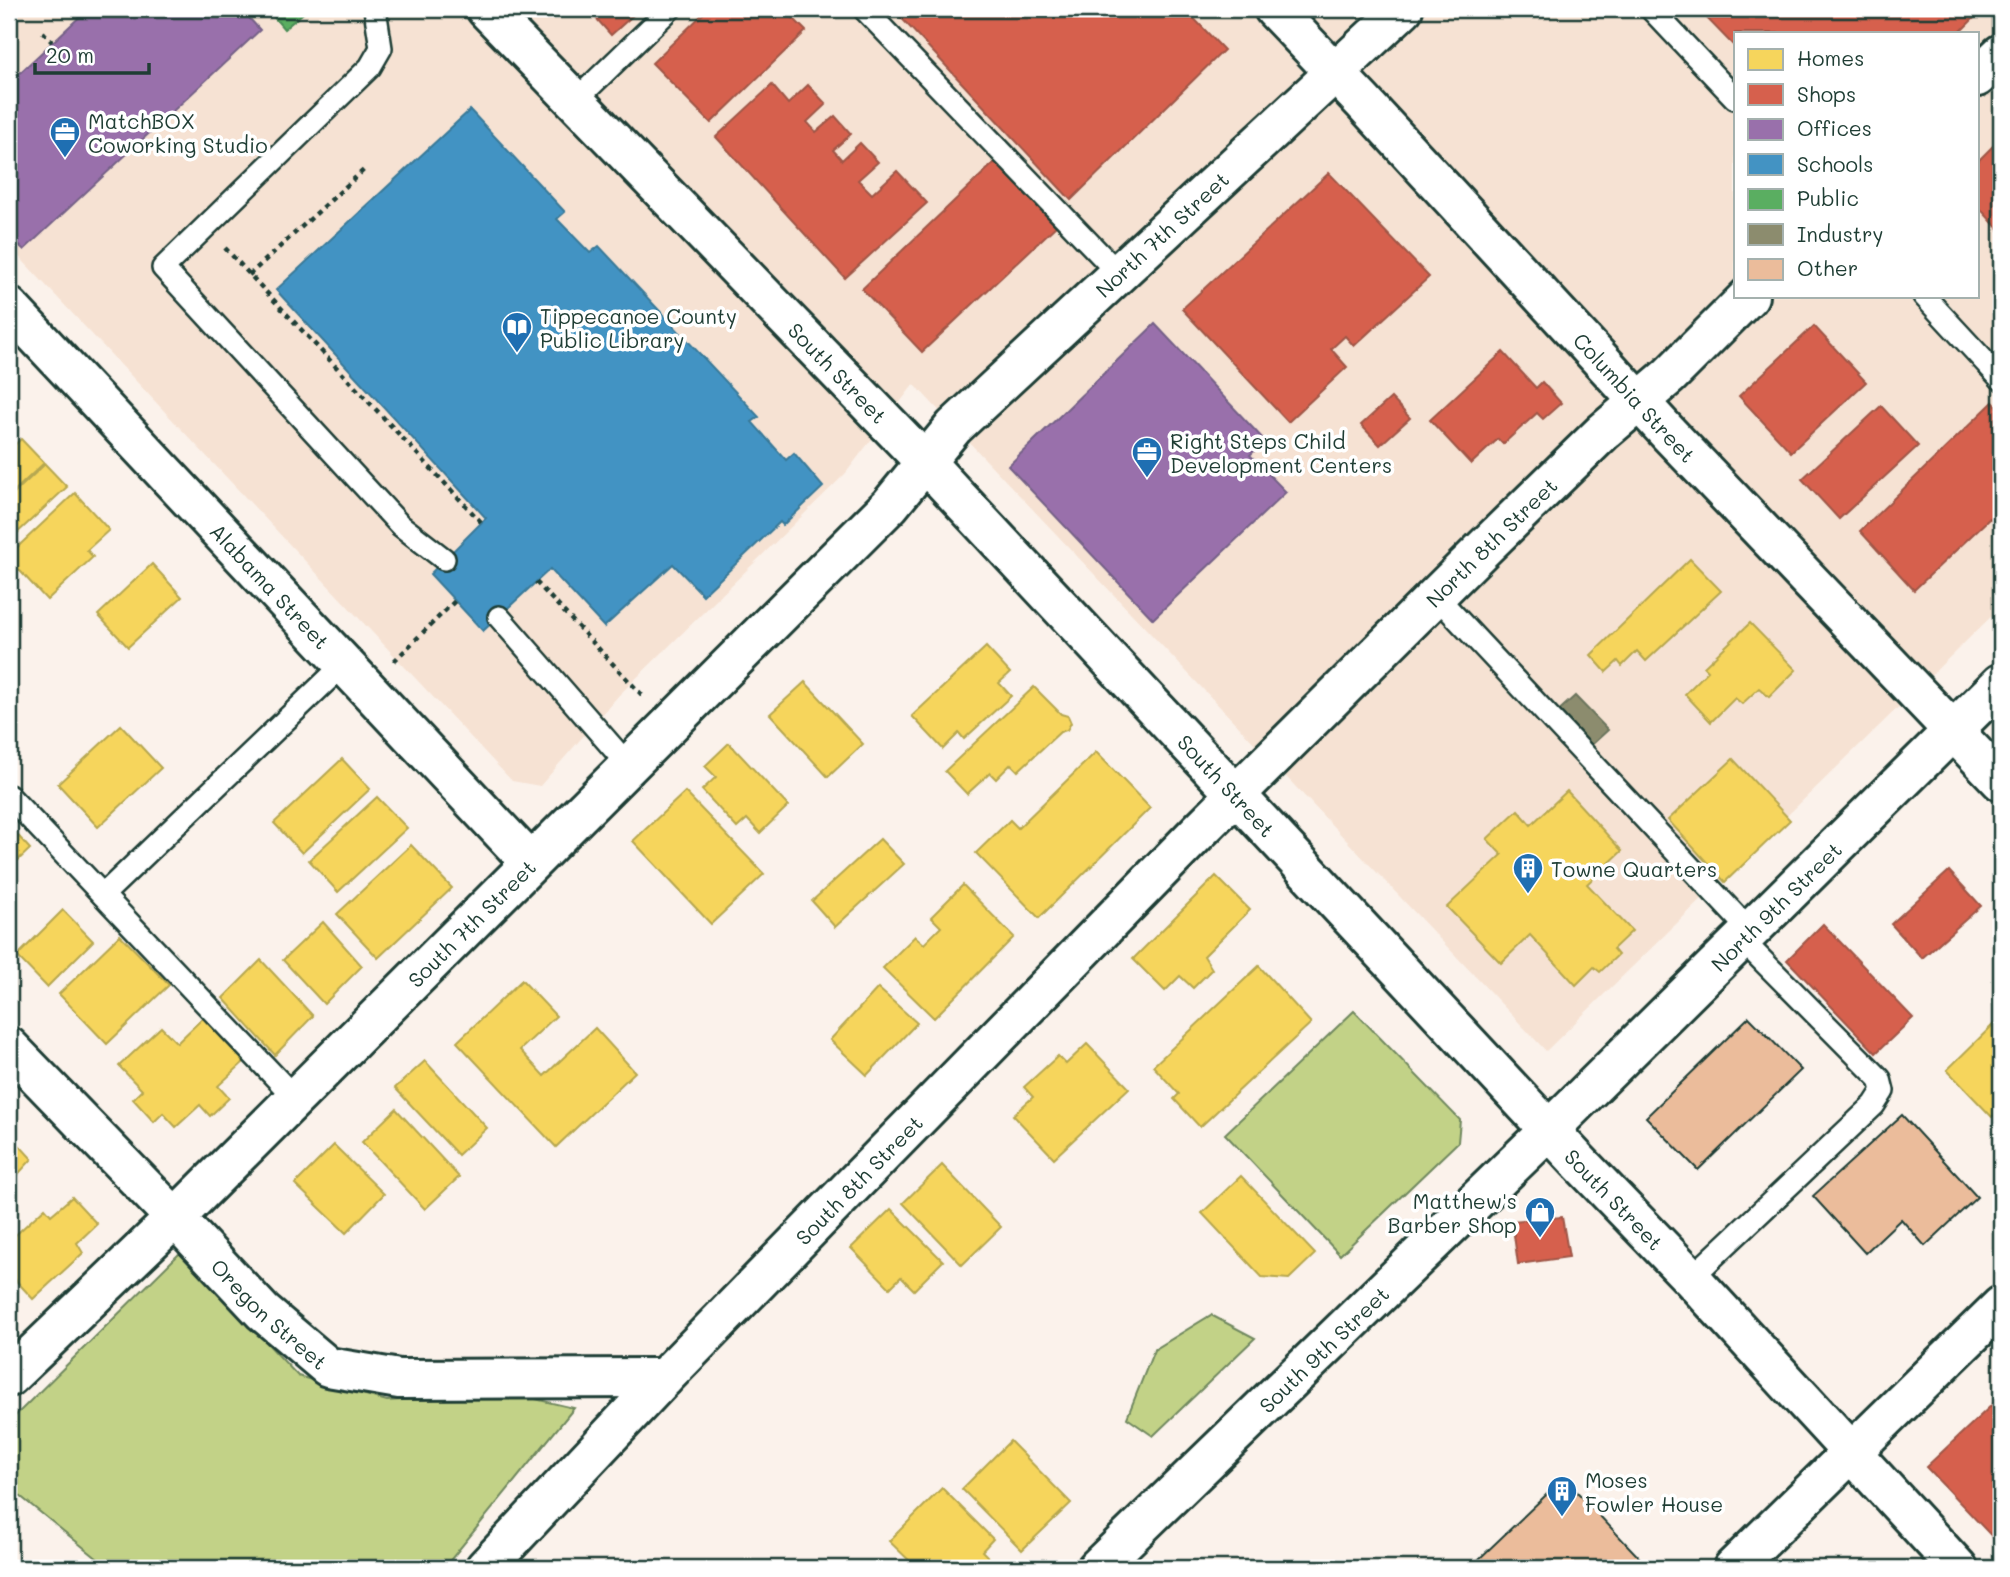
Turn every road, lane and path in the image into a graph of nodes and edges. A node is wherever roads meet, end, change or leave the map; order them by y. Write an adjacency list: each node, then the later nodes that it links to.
1 (375, 9): 16 (lane)
2 (486, 9): 14 (street, South Street)
3 (670, 9): 14 (lane)
4 (864, 9): 17 (lane)
5 (1274, 9): 11 (street, Columbia Street)
6 (1403, 9): 11 (street, North 7th Street)
7 (1651, 9): 13 (lane)
8 (44, 32): 9 (path)
9 (52, 42)
10 (2001, 54): 12 (street)
11 (1335, 72): 17 (street, North 7th Street); 23 (street, Columbia Street)
12 (1979, 75)
13 (1734, 97)
14 (575, 101): 24 (street, South Street)
15 (367, 167): 18 (path)
16 (205, 226): 18 (path); 26 (lane)
17 (1119, 274): 24 (street, North 7th Street)
18 (250, 275): 25 (path)
19 (1747, 298): 23 (street, North 8th Street)
20 (1926, 298): 22 (lane)
21 (9, 307): 31 (street, Alabama Street)
22 (2001, 379)
23 (1640, 400): 28 (street, North 8th Street); 35 (street, Columbia Street)
24 (926, 463): 36 (street, South 7th Street); 38 (street, South Street)
25 (481, 522)
26 (444, 559)
27 (536, 582): 34 (path)
28 (1436, 597): 38 (street, North 8th Street); 42 (lane)
29 (455, 601): 32 (path)
30 (499, 617): 36 (lane)
31 (344, 664): 40 (street, Alabama Street); 41 (lane)
32 (391, 664)
33 (2001, 683): 35 (street, North 9th Street)
34 (642, 695)
35 (1952, 730): 37 (street, Columbia Street); 42 (street, North 9th Street)
36 (628, 765): 40 (street, South 7th Street)
37 (2001, 781)
38 (1236, 794): 45 (street, South Street); 50 (street, South 8th Street)
39 (9, 796): 41 (lane)
40 (530, 862): 44 (street, South 7th Street)
41 (103, 895): 44 (lane)
42 (1746, 935): 45 (street, North 9th Street); 47 (lane)
43 (9, 1047): 46 (street, Oregon Street)
44 (295, 1098): 46 (street, South 7th Street)
45 (1549, 1129): 47 (street, South Street); 53 (street, South 9th Street)
46 (175, 1217): 49 (street, South 7th Street); 50 (street, Oregon Street)
47 (1691, 1278): 51 (street, South Street)
48 (2001, 1306): 51 (street)
49 (9, 1377)
50 (664, 1378): 52 (street, South 8th Street)
51 (1850, 1452): 54 (street); 55 (street, South Street)
52 (485, 1568)
53 (1097, 1568)
54 (1732, 1568)
55 (1958, 1568)

